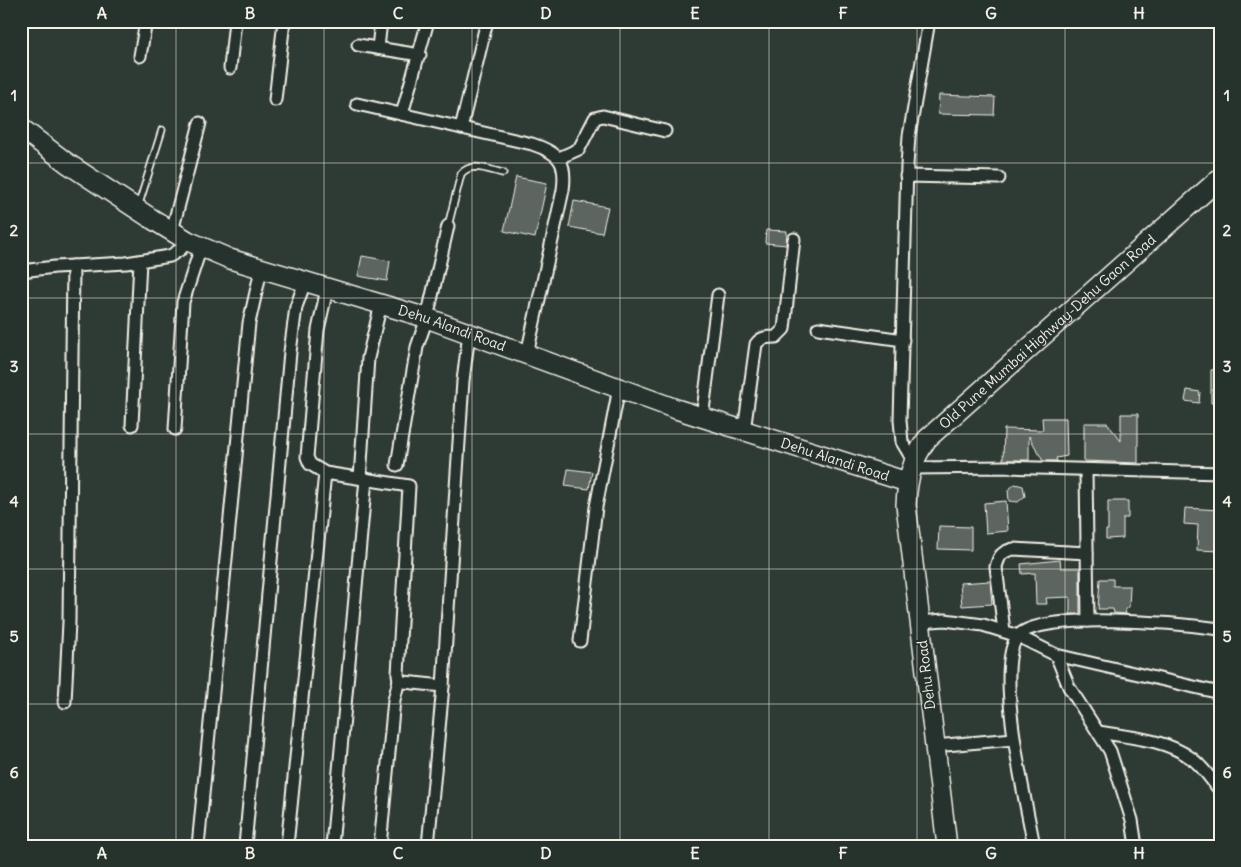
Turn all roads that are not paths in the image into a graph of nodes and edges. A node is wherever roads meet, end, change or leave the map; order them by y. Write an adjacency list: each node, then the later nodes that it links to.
1 (146, 21): 11 (street)
2 (235, 21): 12 (street)
3 (284, 21): 13 (street)
4 (381, 21): 9 (street)
5 (428, 21): 10 (street)
6 (487, 21): 18 (street)
7 (929, 21): 23 (street)
8 (358, 45): 9 (street)
9 (378, 48): 10 (street)
10 (420, 55): 15 (street)
11 (140, 56)
12 (230, 68)
13 (275, 100)
14 (357, 104): 15 (street)
15 (402, 114): 18 (street)
16 (200, 123): 28 (street)
17 (21, 128): 26 (main road, Dehu Alandi Road)
18 (461, 128): 21 (street)
19 (162, 130): 26 (lane)
20 (665, 131): 21 (street)
21 (559, 158): 42 (street)
22 (503, 173): 27 (lane)
23 (906, 176): 24 (street); 41 (street)
24 (999, 178)
25 (1220, 178): 50 (main road, Old Pune Mumbai Highway-Dehu Gaon Road)
26 (137, 209): 28 (main road, Dehu Alandi Road)
27 (448, 226): 38 (street)
28 (187, 239): 30 (street); 32 (main road, Dehu Alandi Road); 46 (street)
29 (794, 239): 47 (street)
30 (140, 261): 31 (street); 45 (street)
31 (73, 266): 33 (street); 66 (street)
32 (261, 270): 34 (main road, Dehu Alandi Road); 71 (street)
33 (21, 271)
34 (305, 282): 35 (main road, Dehu Alandi Road); 72 (street)
35 (327, 289): 37 (main road, Dehu Alandi Road); 51 (street)
36 (718, 296): 44 (street)
37 (381, 304): 38 (main road, Dehu Alandi Road); 53 (street)
38 (427, 318): 40 (main road, Dehu Alandi Road); 48 (street)
39 (818, 328): 41 (street)
40 (469, 333): 42 (main road, Dehu Alandi Road); 64 (street)
41 (903, 340): 50 (street)
42 (527, 354): 43 (main road, Dehu Alandi Road)
43 (619, 388): 44 (main road, Dehu Alandi Road); 61 (street)
44 (702, 418): 47 (main road, Dehu Alandi Road)
45 (132, 425)
46 (175, 429)
47 (744, 431): 50 (main road, Dehu Alandi Road)
48 (397, 466)
49 (1086, 470): 50 (street); 52 (street); 55 (street)
50 (911, 471): 54 (main road, Old Pune Mumbai Highway-Dehu Gaon Road)
51 (325, 473): 53 (street); 73 (street)
52 (1220, 473)
53 (363, 479): 63 (street); 74 (street)
54 (906, 505): 57 (main road, Dehu Road)
55 (1087, 553): 56 (street); 59 (street)
56 (1088, 621): 58 (street); 60 (street)
57 (919, 622): 59 (street); 69 (main road, Dehu Road)
58 (1220, 629)
59 (1004, 631): 60 (street)
60 (1018, 636): 62 (street); 68 (street)
61 (580, 641)
62 (1056, 655): 65 (street); 67 (street)
63 (400, 680): 64 (street); 75 (street)
64 (443, 686): 76 (street)
65 (1220, 693)
66 (65, 702)
67 (1098, 732): 70 (street); 79 (street)
68 (1014, 739): 69 (street); 78 (street)
69 (934, 746): 77 (main road, Dehu Road)
70 (1220, 790)
71 (198, 846)
72 (245, 846)
73 (287, 846)
74 (332, 846)
75 (380, 846)
76 (428, 846)
77 (946, 846)
78 (1034, 846)
79 (1136, 846)

